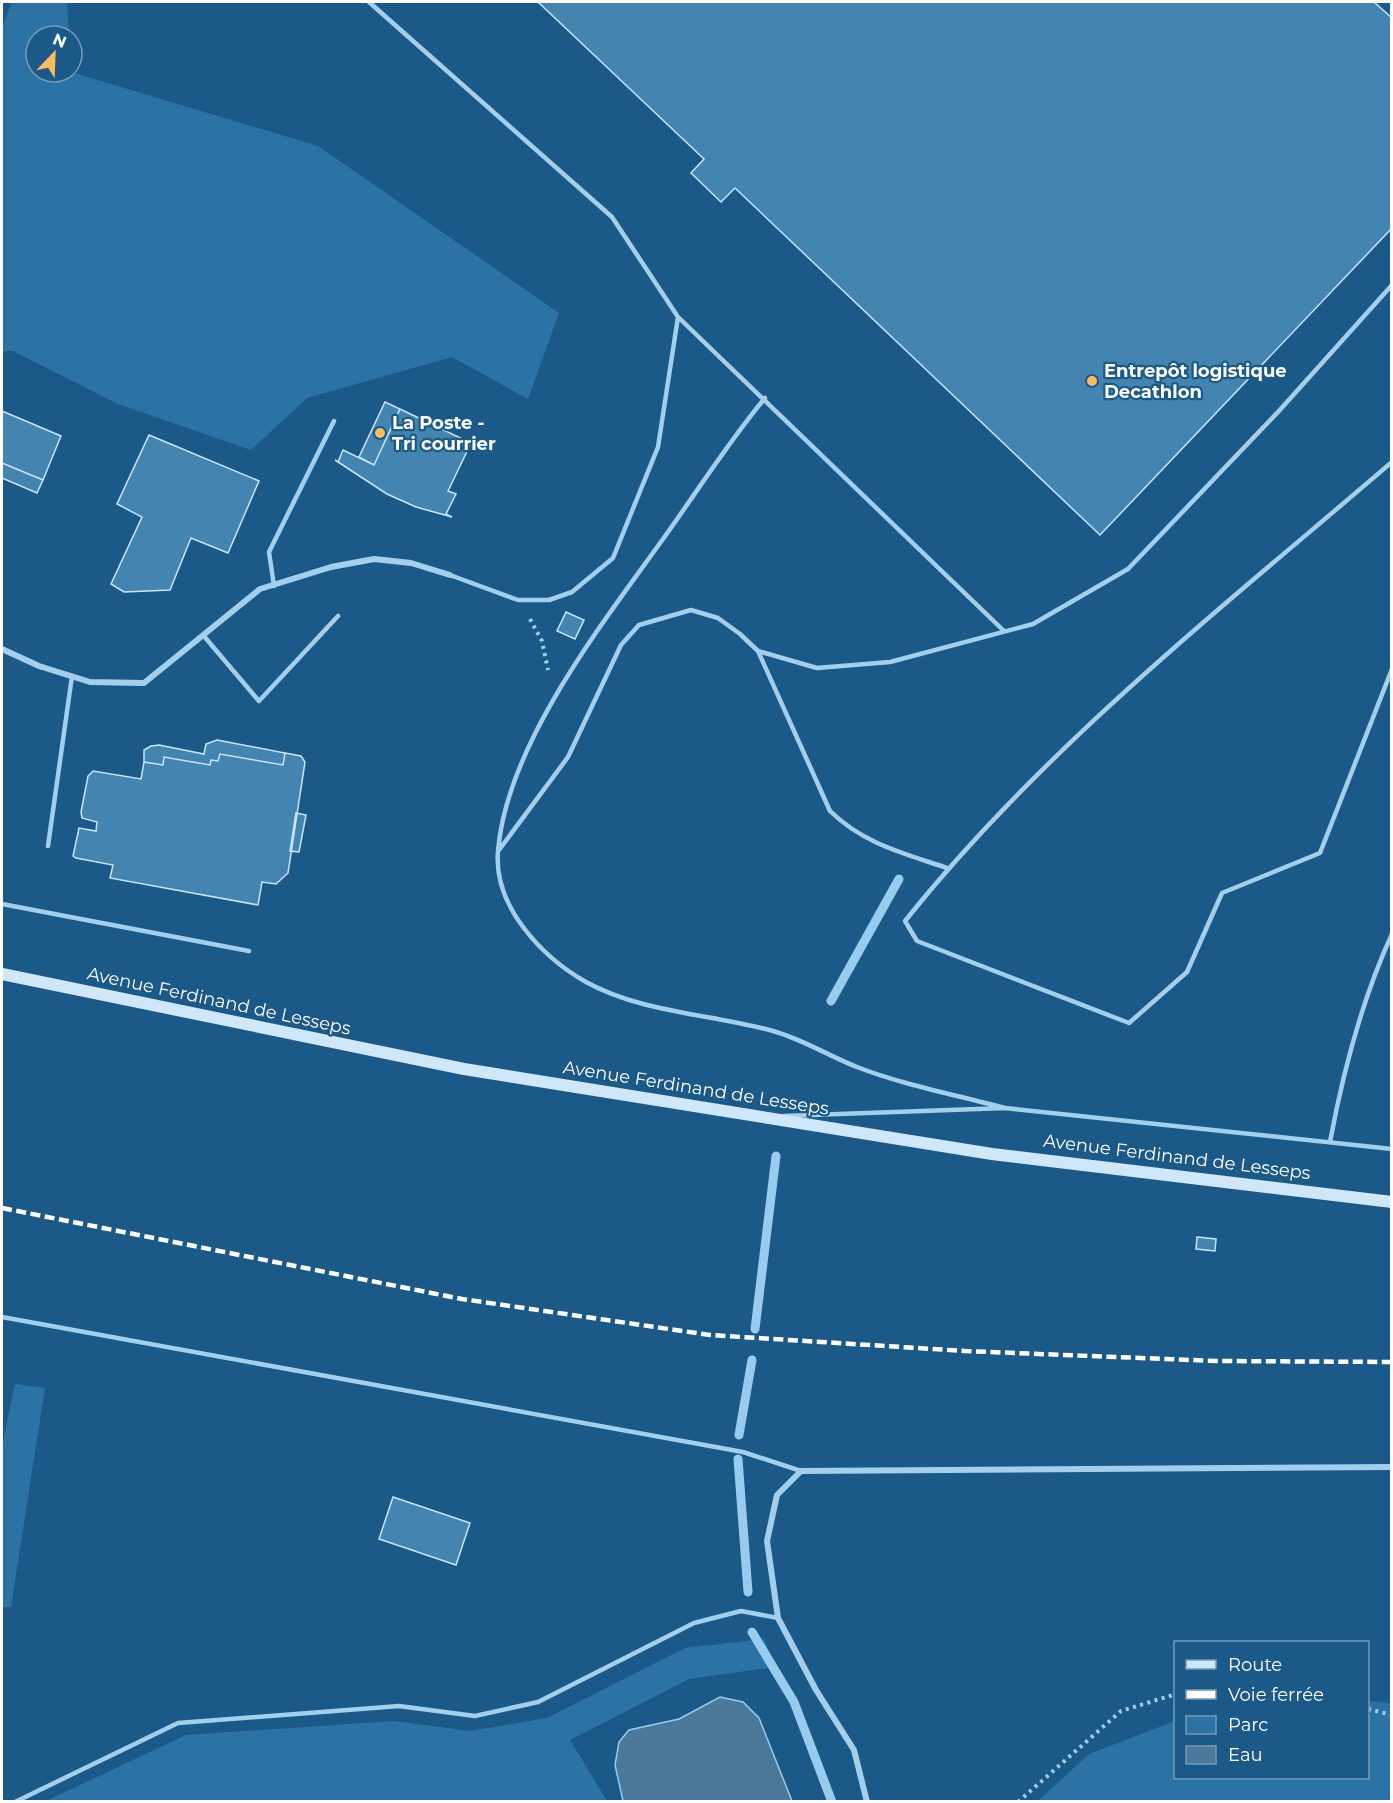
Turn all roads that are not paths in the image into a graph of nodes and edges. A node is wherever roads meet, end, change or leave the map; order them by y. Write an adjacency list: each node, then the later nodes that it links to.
1 (369, 2): 3 (lane)
2 (1392, 285): 10 (lane)
3 (678, 317): 4 (lane); 7 (lane)
4 (765, 398): 10 (lane); 17 (lane)
5 (334, 421): 8 (lane)
6 (1392, 462): 18 (lane)
7 (450, 574): 8 (street)
8 (274, 586): 11 (street)
9 (338, 616): 11 (lane)
10 (1005, 631): 13 (lane)
11 (203, 635): 15 (street)
12 (2, 649): 15 (street)
13 (758, 651): 17 (lane); 18 (lane)
14 (1392, 669): 18 (lane)
15 (72, 676): 16 (lane)
16 (48, 846)
17 (498, 853): 23 (lane)
18 (947, 868)
19 (2, 904): 21 (lane)
20 (1392, 934): 25 (lane)
21 (249, 951)
22 (2, 974): 24 (main road, Avenue Ferdinand de Lesseps)
23 (1005, 1108): 24 (lane); 25 (lane)
24 (760, 1116): 27 (main road, Avenue Ferdinand de Lesseps)
25 (1330, 1142): 26 (lane)
26 (1392, 1149)
27 (1392, 1202)
28 (2, 1317): 30 (lane)
29 (1392, 1467): 30 (street)
30 (801, 1471): 31 (street)
31 (778, 1618): 32 (lane); 33 (street)
32 (15, 1802)
33 (867, 1802)

